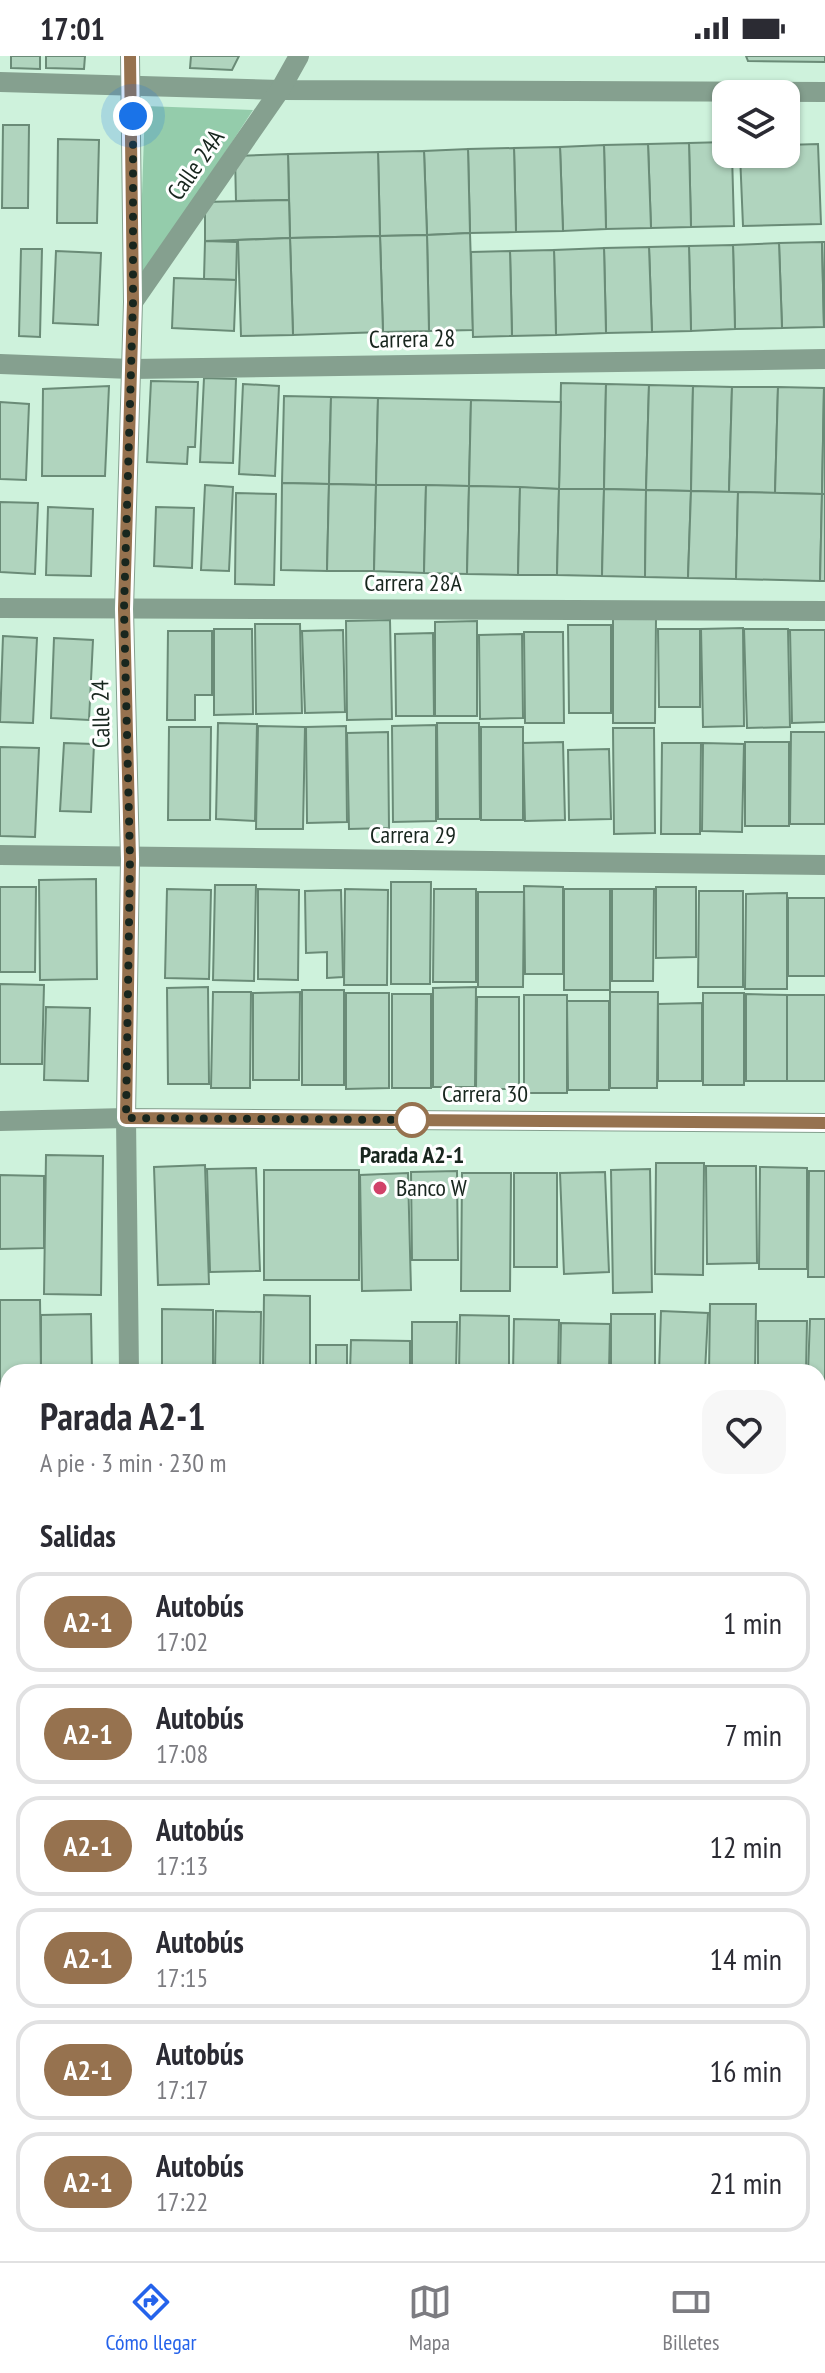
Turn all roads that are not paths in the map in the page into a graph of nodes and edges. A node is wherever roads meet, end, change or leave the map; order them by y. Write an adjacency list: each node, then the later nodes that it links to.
1 (130, 56): 4 (street, Calle 24)
2 (299, 56): 5 (street, Calle 24A)
3 (0, 82): 4 (street)
4 (133, 85): 5 (street); 7 (street, Calle 24)
5 (280, 90): 6 (street); 7 (street, Calle 24A)
6 (825, 92)
7 (133, 302): 10 (street, Calle 24)
8 (825, 359): 10 (street, Carrera 28)
9 (0, 364): 10 (street, Carrera 28)
10 (131, 369): 12 (street, Calle 24)
11 (0, 608): 12 (street, Carrera 28A)
12 (124, 609): 13 (street, Carrera 28A); 15 (street, Calle 24)
13 (825, 611)
14 (0, 855): 15 (street, Carrera 29)
15 (130, 859): 16 (street, Carrera 29); 17 (street, Calle 24)
16 (825, 865)
17 (126, 1118): 18 (street, Carrera 30); 19 (street, Carrera 30); 20 (street, Calle 24)
18 (0, 1121)
19 (825, 1123)
20 (129, 1364)

